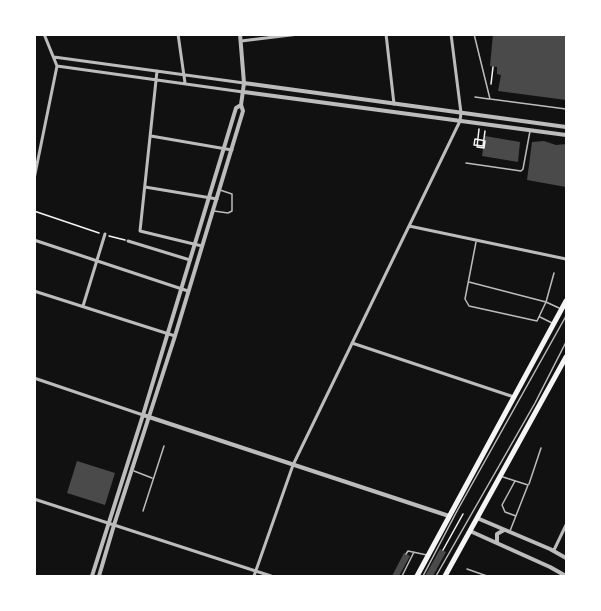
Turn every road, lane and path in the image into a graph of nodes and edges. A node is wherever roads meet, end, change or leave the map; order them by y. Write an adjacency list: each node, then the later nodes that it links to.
1 (44, 34): 9 (street)
2 (178, 34): 12 (street)
3 (240, 34): 8 (street)
4 (298, 34): 8 (street)
5 (386, 34): 19 (street)
6 (451, 34): 22 (street)
7 (474, 34): 18 (lane)
8 (241, 42): 15 (street)
9 (54, 57): 10 (street); 11 (street)
10 (57, 66): 13 (street); 33 (street)
11 (158, 71): 12 (street); 13 (street)
12 (184, 75): 14 (street); 15 (street)
13 (157, 80): 14 (street); 28 (street)
14 (185, 83): 16 (street)
15 (244, 83): 16 (street); 19 (street)
16 (244, 92): 20 (street); 23 (street)
17 (475, 97): 18 (lane)
18 (490, 99): 21 (lane)
19 (394, 104): 22 (street)
20 (242, 105): 30 (street); 31 (street)
21 (567, 109)
22 (461, 113): 23 (street); 24 (street)
23 (460, 121): 26 (street); 40 (street)
24 (567, 127)
25 (479, 129): 29 (path)
26 (530, 130): 27 (street); 32 (lane)
27 (567, 135)
28 (151, 136): 30 (street); 34 (street)
29 (481, 140)
30 (224, 148): 31 (street); 36 (street)
31 (232, 150): 35 (street)
32 (466, 163)
33 (34, 178)
34 (145, 187): 36 (street); 45 (street)
35 (219, 190): 37 (street); 38 (lane)
36 (209, 197): 37 (street); 45 (street)
37 (216, 199): 38 (street)
38 (213, 210): 46 (street)
39 (34, 211): 41 (path)
40 (409, 226): 43 (street); 65 (street)
41 (105, 234): 44 (path); 49 (street)
42 (34, 240): 49 (street)
43 (476, 240): 47 (street); 51 (lane)
44 (128, 241): 48 (street)
45 (195, 244): 46 (street); 48 (street)
46 (202, 246): 54 (street)
47 (567, 259)
48 (190, 260): 52 (street)
49 (98, 261): 52 (street); 57 (street)
50 (554, 273): 56 (lane)
51 (468, 282): 56 (lane); 60 (lane)
52 (181, 289): 54 (street); 62 (street)
53 (34, 291): 57 (street)
54 (188, 291): 63 (street)
55 (567, 301): 58 (main road)
56 (546, 302): 58 (lane); 60 (lane)
57 (83, 306): 62 (street)
58 (562, 310): 61 (main road)
59 (567, 316): 106 (lane)
60 (539, 317): 61 (lane)
61 (555, 325): 68 (main road)
62 (166, 333): 63 (street); 69 (street)
63 (176, 336): 70 (street)
64 (567, 342): 107 (lane)
65 (352, 343): 68 (street); 73 (street)
66 (566, 361): 75 (main road)
67 (34, 378): 69 (street)
68 (514, 398): 82 (main road)
69 (144, 415): 70 (street); 85 (street)
70 (150, 417): 73 (street); 74 (street)
71 (165, 446): 76 (lane)
72 (541, 448): 78 (lane)
73 (292, 465): 82 (street); 99 (street)
74 (133, 471): 76 (lane); 86 (street)
75 (501, 476): 77 (lane); 84 (main road)
76 (154, 479): 80 (lane)
77 (515, 481): 78 (lane); 83 (lane)
78 (528, 485): 83 (lane)
79 (34, 499): 85 (street)
80 (143, 511)
81 (463, 514): 92 (path)
82 (449, 516): 96 (main road)
83 (516, 516): 90 (lane)
84 (477, 518): 88 (street); 89 (main road)
85 (108, 523): 86 (street); 100 (street)
86 (114, 525): 99 (street); 101 (street)
87 (567, 525): 93 (street)
88 (505, 530): 90 (street); 91 (street)
89 (470, 531): 91 (street); 108 (main road)
90 (510, 532): 93 (street)
91 (498, 543): 110 (street)
92 (443, 550)
93 (554, 550): 97 (street)
94 (414, 552): 95 (lane); 96 (lane); 104 (lane)
95 (406, 554)
96 (428, 556): 105 (main road)
97 (567, 558)
98 (467, 569): 109 (lane)
99 (256, 572): 102 (street); 103 (street)
100 (92, 576)
101 (99, 576)
102 (254, 576)
103 (271, 576)
104 (402, 576)
105 (417, 576)
106 (423, 576)
107 (436, 576)
108 (445, 576)
109 (487, 576)
110 (566, 576)

